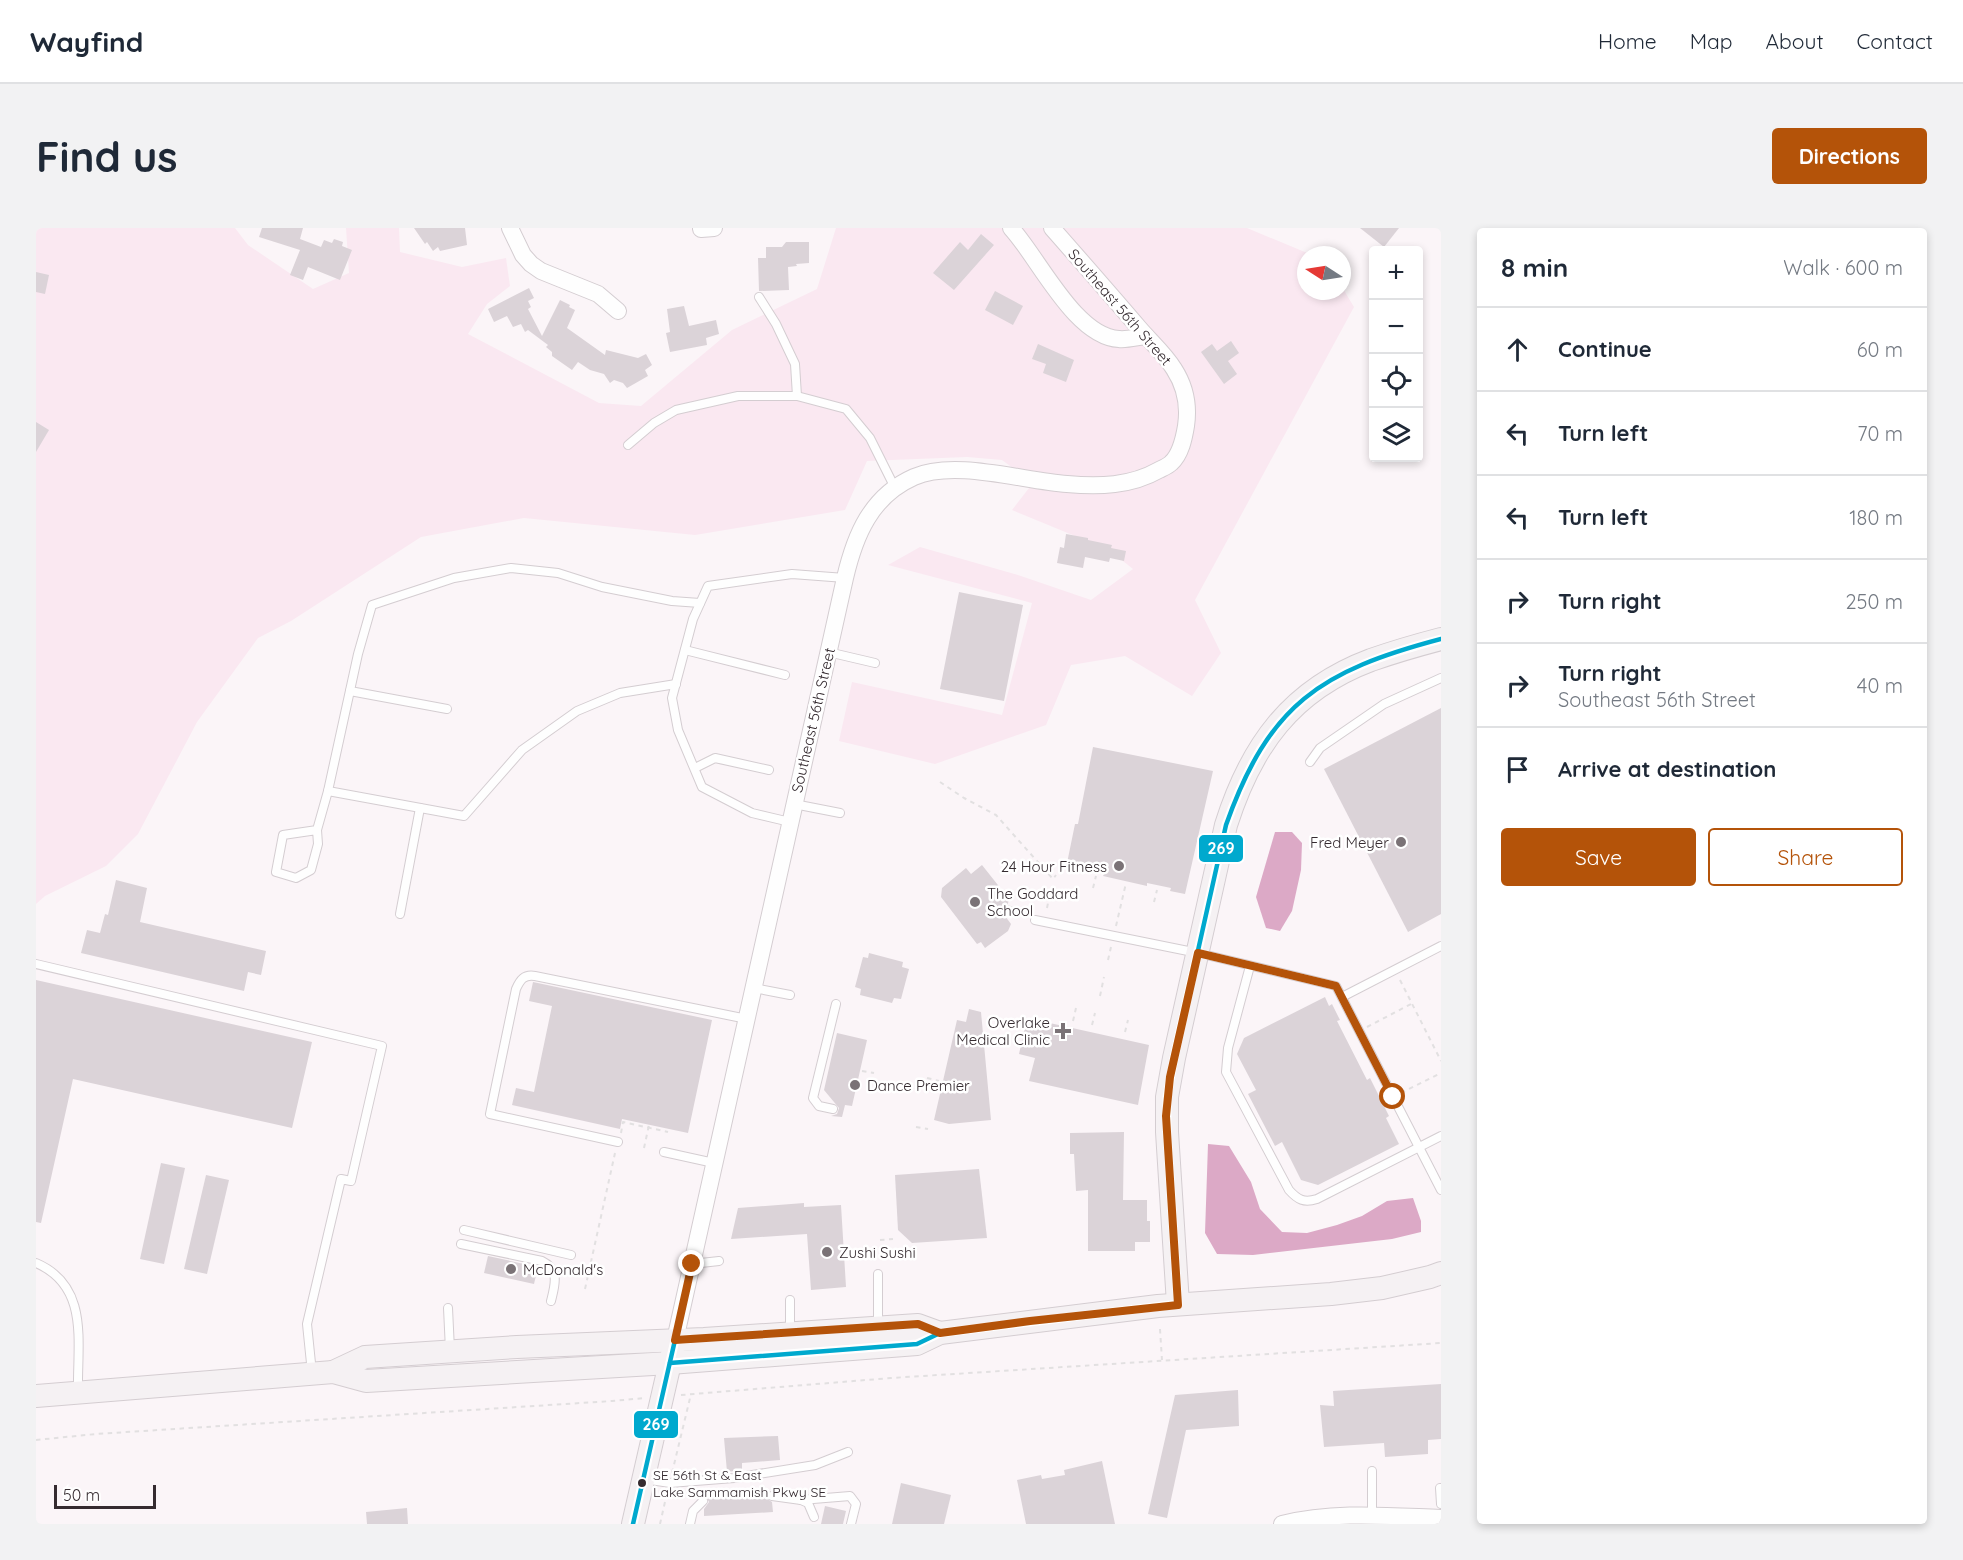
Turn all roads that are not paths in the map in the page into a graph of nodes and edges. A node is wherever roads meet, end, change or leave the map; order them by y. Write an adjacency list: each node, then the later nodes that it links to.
1 (510, 228): 7 (street)
2 (714, 228): 5 (street)
3 (1011, 228): 8 (street)
4 (1052, 228): 8 (street, Southeast 56th Street)
5 (701, 229)
6 (759, 297): 9 (lane)
7 (618, 311)
8 (1146, 336): 11 (street, Southeast 56th Street)
9 (797, 396): 10 (lane); 11 (lane)
10 (628, 445)
11 (895, 488): 12 (street, Southeast 56th Street)
12 (845, 578): 13 (lane); 16 (street, Southeast 56th Street)
13 (700, 603): 15 (lane); 21 (lane)
14 (1441, 639): 35 (main road)
15 (685, 650): 18 (lane); 20 (lane)
16 (828, 652): 17 (lane); 27 (street, Southeast 56th Street)
17 (875, 663)
18 (785, 675)
19 (1441, 678): 23 (lane)
20 (676, 684): 24 (lane); 28 (lane)
21 (350, 691): 22 (lane); 26 (lane)
22 (447, 709)
23 (1310, 762)
24 (694, 768): 25 (lane); 30 (lane)
25 (769, 770)
26 (328, 791): 28 (lane); 31 (lane)
27 (794, 804): 29 (lane); 30 (street, Southeast 56th Street)
28 (420, 808): 32 (lane)
29 (840, 813)
30 (790, 822): 38 (street, Southeast 56th Street)
31 (317, 830): 31 (lane)
32 (400, 914)
33 (1035, 920): 35 (lane)
34 (1441, 946): 40 (lane)
35 (1198, 953): 37 (lane); 60 (main road)
36 (36, 964): 68 (lane)
37 (1250, 966): 40 (lane); 46 (lane)
38 (753, 988): 39 (lane); 42 (street, Southeast 56th Street)
39 (790, 995)
40 (1342, 997): 46 (lane)
41 (836, 1004): 43 (lane)
42 (747, 1019): 45 (lane); 48 (street, Southeast 56th Street)
43 (833, 1109)
44 (1441, 1136): 46 (lane)
45 (621, 1139)
46 (1419, 1147): 49 (lane)
47 (664, 1152): 48 (lane)
48 (714, 1163): 55 (street, Southeast 56th Street)
49 (1441, 1190)
50 (464, 1230): 52 (lane)
51 (461, 1244): 59 (lane)
52 (571, 1255)
53 (719, 1261): 55 (lane)
54 (36, 1263): 69 (lane)
55 (692, 1264): 65 (street, Southeast 56th Street)
56 (1441, 1273): 60 (main road)
57 (878, 1274): 62 (lane)
58 (790, 1300): 63 (lane)
59 (551, 1301)
60 (1178, 1305): 64 (main road)
61 (448, 1308): 66 (lane)
62 (878, 1327): 63 (main road); 64 (main road)
63 (790, 1333): 65 (main road)
64 (940, 1333): 67 (main road)
65 (675, 1340): 66 (main road); 67 (main road, Southeast 56th Street)
66 (450, 1351): 68 (main road)
67 (670, 1363): 68 (main road); 73 (main road, Southeast 56th Street)
68 (331, 1374): 69 (main road)
69 (78, 1392): 70 (main road)
70 (36, 1396)
71 (848, 1452): 73 (lane)
72 (1372, 1471): 79 (lane)
73 (643, 1479): 83 (main road, Southeast 56th Street)
74 (1440, 1488): 78 (lane)
75 (772, 1496): 76 (lane)
76 (801, 1500): 80 (lane); 85 (lane)
77 (703, 1501): 84 (lane)
78 (1441, 1504)
79 (1372, 1515): 82 (street); 86 (street)
80 (814, 1517)
81 (1441, 1518): 82 (street)
82 (1401, 1520)
83 (633, 1524)
84 (690, 1524)
85 (851, 1524)
86 (1282, 1524)

